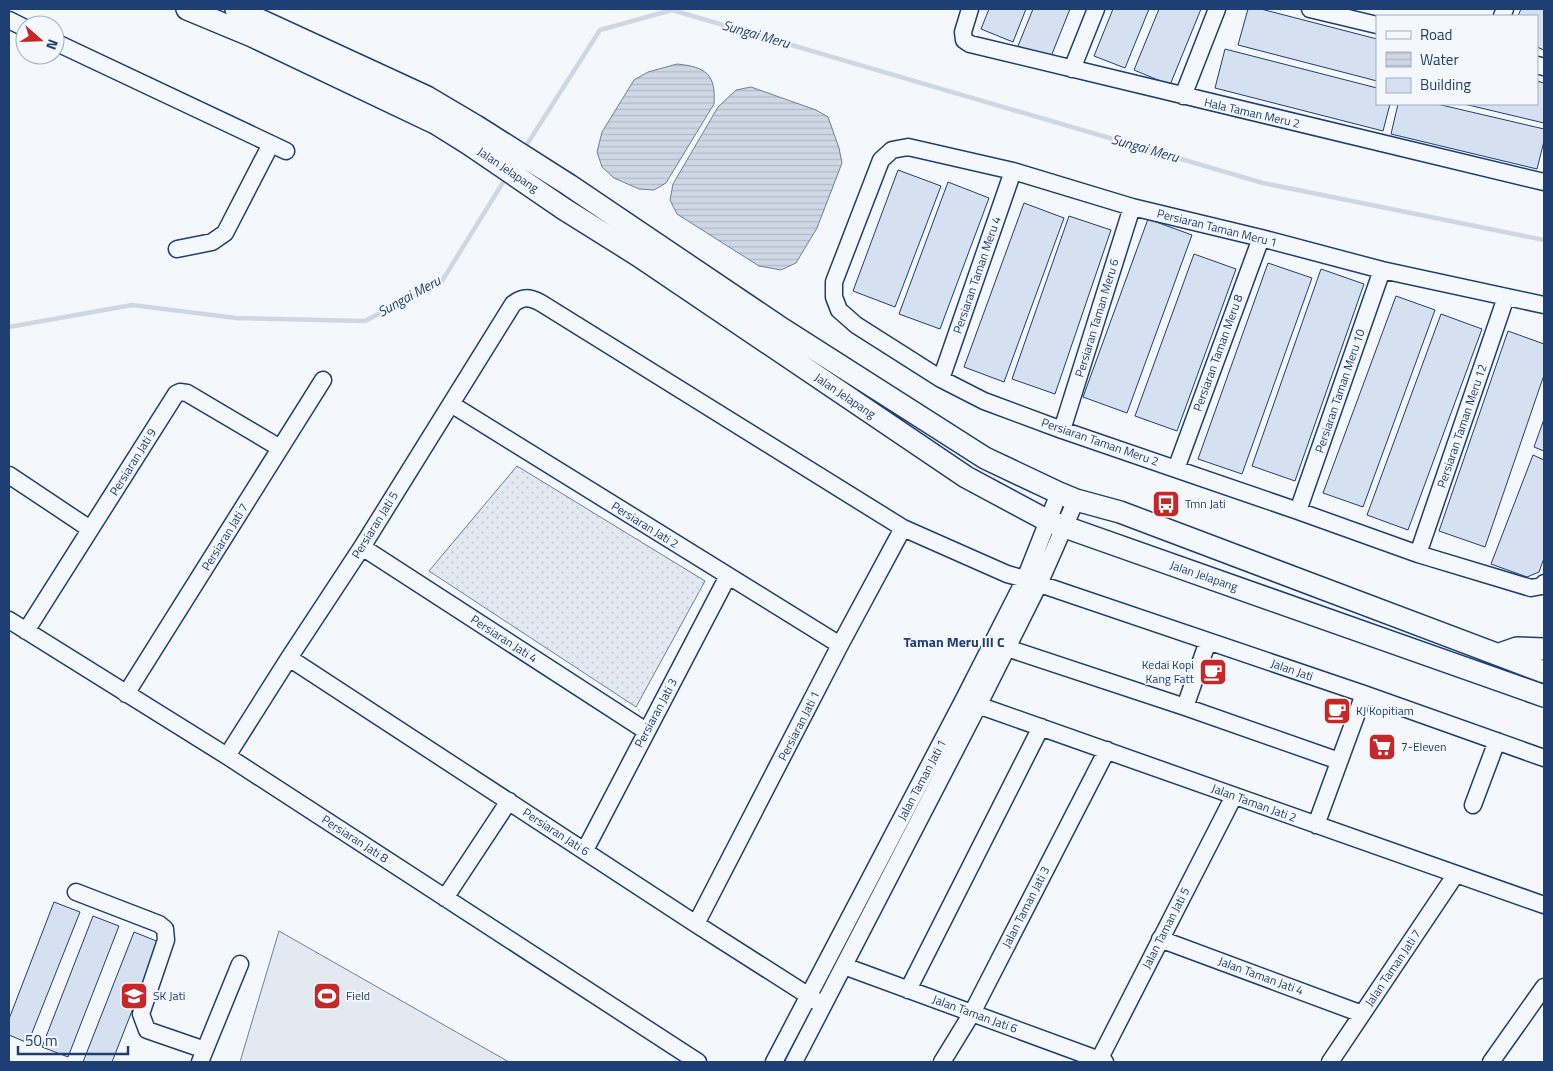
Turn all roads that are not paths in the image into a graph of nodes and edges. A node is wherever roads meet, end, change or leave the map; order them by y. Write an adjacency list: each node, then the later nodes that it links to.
1 (187, 9): 11 (main road, Jalan Jelapang)
2 (236, 9): 11 (main road, Jalan Jelapang)
3 (970, 9): 9 (street, Hala Taman Meru 2)
4 (1096, 9): 9 (street)
5 (1217, 9): 10 (street)
6 (1310, 9): 7 (street)
7 (1376, 25)
8 (65, 47): 12 (street)
9 (1072, 69): 10 (street, Hala Taman Meru 2)
10 (1183, 96): 16 (street, Hala Taman Meru 2)
11 (472, 135): 31 (main road, Jalan Jelapang); 33 (main road, Jalan Jelapang)
12 (271, 144): 14 (street); 19 (street)
13 (892, 150): 15 (street, Persiaran Taman Meru 1); 24 (street, Persiaran Taman Meru 2)
14 (286, 152)
15 (1013, 171): 17 (street, Persiaran Taman Meru 1); 24 (street, Persiaran Taman Meru 4)
16 (1544, 182)
17 (1132, 207): 18 (street, Persiaran Taman Meru 1); 27 (street, Persiaran Taman Meru 6)
18 (1261, 238): 20 (street, Persiaran Taman Meru 1); 29 (street, Persiaran Taman Meru 8)
19 (177, 249)
20 (1382, 270): 22 (street, Persiaran Taman Meru 1); 32 (street, Persiaran Taman Meru 10)
21 (524, 298): 26 (street, Persiaran Jati 5); 34 (street, Jalan Jati)
22 (1506, 298): 23 (street, Persiaran Taman Meru 1); 37 (street, Persiaran Taman Meru 12)
23 (1544, 305)
24 (941, 379): 27 (street, Persiaran Taman Meru 2)
25 (323, 380): 28 (street, Persiaran Jati 7)
26 (451, 404): 36 (street, Persiaran Jati 5); 38 (street, Persiaran Jati 2)
27 (1062, 430): 29 (street, Persiaran Taman Meru 2)
28 (280, 448): 35 (street, Persiaran Jati 9); 50 (street, Persiaran Jati 7)
29 (1176, 469): 32 (street, Persiaran Taman Meru 2)
30 (9, 475): 35 (street)
31 (1068, 496): 33 (street, Jalan Taman Jati 1); 47 (main road, Jalan Jelapang)
32 (1298, 511): 37 (street, Persiaran Taman Meru 2)
33 (1057, 524): 39 (street, Jalan Taman Jati 1); 52 (main road, Jalan Jelapang)
34 (902, 528): 39 (street, Jalan Jati); 44 (street, Persiaran Jati 1)
35 (90, 529): 42 (street, Persiaran Jati 9)
36 (362, 547): 48 (street, Persiaran Jati 5); 56 (street, Persiaran Jati 4)
37 (1418, 554): 40 (street, Persiaran Taman Meru 2)
38 (728, 576): 44 (street, Persiaran Jati 2); 56 (street, Persiaran Jati 3)
39 (1032, 581): 43 (street, Jalan Jati); 45 (street, Jalan Taman Jati 1); 53 (street, Jalan Taman Jati 1)
40 (1544, 584)
41 (9, 620): 42 (street, Persiaran Jati 8)
42 (26, 631): 50 (street, Persiaran Jati 8)
43 (1208, 640): 51 (street, Jalan Jati); 54 (street)
44 (840, 645): 71 (street, Persiaran Jati 1)
45 (1007, 648): 53 (street, Jalan Taman Jati 1); 54 (street)
46 (1544, 648): 47 (main road)
47 (1500, 654): 49 (main road, Jalan Jelapang)
48 (289, 658): 59 (street, Persiaran Jati 5); 63 (street, Persiaran Jati 6)
49 (1544, 672)
50 (126, 694): 59 (street, Persiaran Jati 8)
51 (1364, 694): 57 (street, Jalan Jati); 61 (street)
52 (1544, 696)
53 (971, 703): 55 (street, Jalan Taman Jati 2); 74 (street, Jalan Taman Jati 1); 77 (street, Jalan Taman Jati 1)
54 (1185, 706): 61 (street)
55 (1041, 727): 58 (street, Jalan Taman Jati 2); 76 (street)
56 (646, 731): 66 (street, Persiaran Jati 3)
57 (1497, 741): 60 (street, Jalan Jati); 64 (street)
58 (1106, 750): 62 (street, Jalan Taman Jati 2); 79 (street, Jalan Taman Jati 3)
59 (228, 756): 69 (street, Persiaran Jati 8)
60 (1544, 758)
61 (1339, 761): 65 (street)
62 (1234, 796): 65 (street, Jalan Taman Jati 2); 72 (street, Jalan Taman Jati 5)
63 (509, 801): 66 (street, Persiaran Jati 6); 69 (street)
64 (1474, 805)
65 (1316, 825): 67 (street, Jalan Taman Jati 2)
66 (585, 850): 71 (street, Persiaran Jati 6)
67 (1456, 874): 70 (street, Jalan Taman Jati 2); 80 (street, Jalan Taman Jati 7)
68 (76, 892): 81 (street)
69 (445, 898): 83 (street, Persiaran Jati 8)
70 (1544, 905)
71 (696, 924): 77 (street, Persiaran Jati 6)
72 (1160, 939): 80 (street, Jalan Taman Jati 4); 82 (street, Jalan Taman Jati 5)
73 (240, 964): 81 (street)
74 (844, 966): 76 (street, Jalan Taman Jati 6); 78 (street, Jalan Taman Jati 1)
75 (1544, 987): 88 (street)
76 (908, 990): 79 (street, Jalan Taman Jati 6)
77 (810, 996): 78 (street, Persiaran Jati 6); 84 (street, Jalan Taman Jati 1)
78 (823, 1005): 85 (street, Jalan Taman Jati 1)
79 (972, 1013): 82 (street, Jalan Taman Jati 6); 86 (street, Jalan Taman Jati 3)
80 (1362, 1014): 87 (street, Jalan Taman Jati 7)
81 (202, 1056)
82 (1102, 1061)
83 (698, 1062)
84 (774, 1062)
85 (794, 1062)
86 (942, 1062)
87 (1330, 1062)
88 (1491, 1062)

